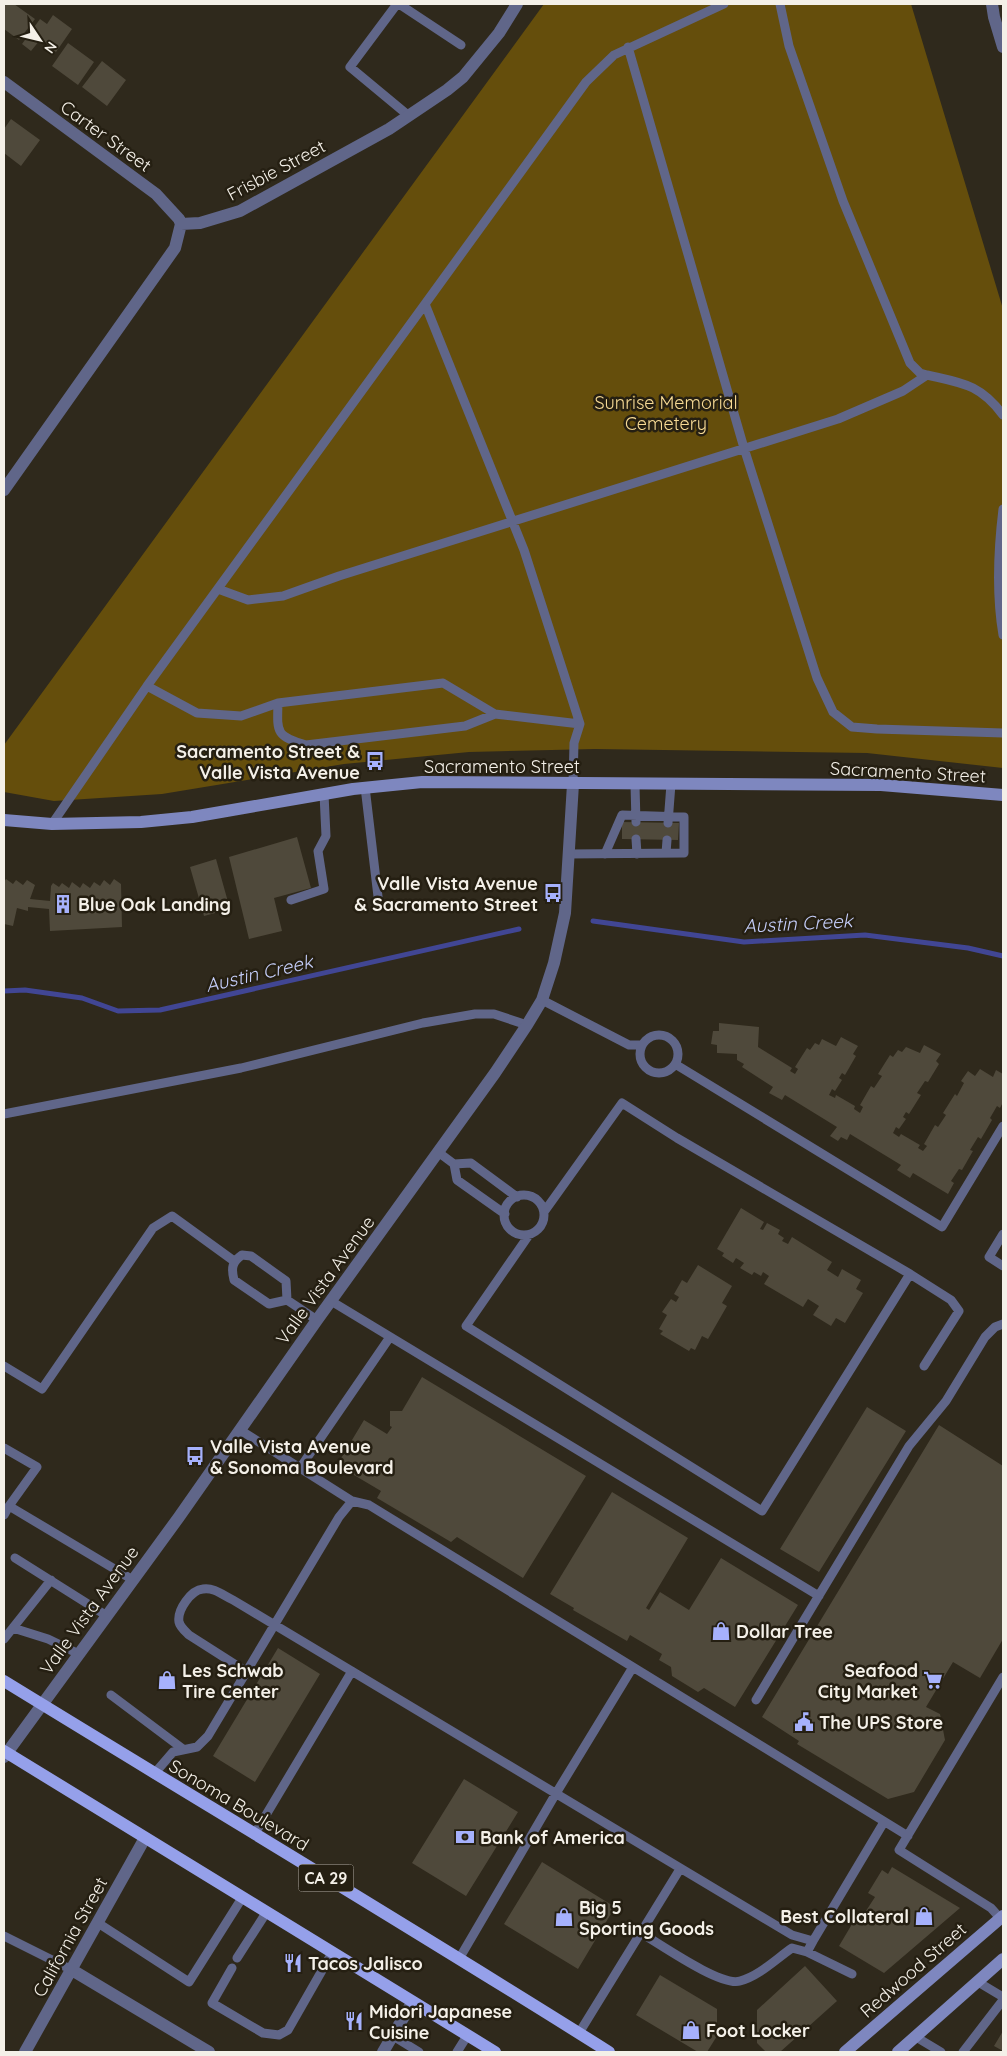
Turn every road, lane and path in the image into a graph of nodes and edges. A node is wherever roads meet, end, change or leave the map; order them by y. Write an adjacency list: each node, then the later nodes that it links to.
1 (398, 4): 6 (lane); 10 (lane)
2 (517, 4): 10 (street, Frisbie Street)
3 (724, 4): 7 (lane)
4 (780, 4): 13 (lane)
5 (992, 4): 8 (street)
6 (461, 45)
7 (628, 47): 12 (lane); 15 (lane)
8 (1003, 47)
9 (4, 82): 11 (street, Carter Street)
10 (409, 116): 11 (street, Frisbie Street)
11 (181, 224): 16 (street)
12 (425, 304): 18 (lane); 19 (lane)
13 (927, 375): 14 (lane); 15 (lane)
14 (1003, 415)
15 (744, 448): 18 (lane); 25 (lane)
16 (4, 490)
17 (1003, 510): 20 (lane)
18 (513, 521): 19 (lane); 24 (lane)
19 (218, 589): 21 (lane)
20 (1003, 635)
21 (147, 686): 22 (lane); 35 (lane)
22 (278, 703): 23 (lane); 23 (lane)
23 (495, 714): 24 (lane)
24 (580, 724): 26 (lane)
25 (1003, 733)
26 (574, 784): 28 (main road, Sacramento Street); 29 (main road, Sacramento Street); 39 (street, Valle Vista Avenue)
27 (671, 784): 28 (main road, Sacramento Street); 31 (main road, Sacramento Street); 34 (lane)
28 (635, 785): 32 (lane)
29 (365, 788): 30 (main road, Sacramento Street); 43 (lane)
30 (324, 794): 35 (main road, Sacramento Street); 42 (lane)
31 (1003, 795)
32 (636, 819): 34 (lane); 40 (lane)
33 (4, 820): 35 (main road, Sacramento Street)
34 (668, 820): 38 (lane)
35 (52, 824)
36 (636, 839): 41 (lane)
37 (667, 840): 38 (lane)
38 (666, 853): 41 (lane)
39 (569, 854): 40 (lane); 44 (street, Valle Vista Avenue)
40 (605, 854): 41 (lane)
41 (637, 854)
42 (291, 900)
43 (379, 905)
44 (542, 1000): 45 (street, Valle Vista Avenue); 46 (lane)
45 (527, 1025): 48 (lane); 50 (street, Valle Vista Avenue)
46 (642, 1045): 47 (lane); 47 (lane)
47 (675, 1064): 49 (lane)
48 (4, 1114)
49 (1003, 1126)
50 (438, 1152): 51 (lane); 61 (street, Valle Vista Avenue)
51 (454, 1164): 52 (lane); 54 (lane)
52 (517, 1197): 53 (lane); 54 (lane)
53 (544, 1212): 55 (lane); 59 (lane)
54 (505, 1214): 55 (lane)
55 (529, 1234): 59 (lane)
56 (1003, 1234): 58 (lane)
57 (234, 1261): 60 (lane); 60 (lane); 65 (lane)
58 (1003, 1266)
59 (910, 1274): 66 (lane)
60 (287, 1300): 62 (lane)
61 (331, 1301): 62 (street, Valle Vista Avenue); 64 (lane)
62 (317, 1320): 67 (street, Valle Vista Avenue)
63 (1003, 1324): 76 (lane)
64 (390, 1337): 69 (lane); 76 (lane)
65 (4, 1366)
66 (924, 1366)
67 (240, 1430): 69 (lane); 75 (street, Valle Vista Avenue)
68 (4, 1448): 71 (lane)
69 (300, 1468): 70 (lane)
70 (352, 1501): 78 (lane); 82 (lane)
71 (9, 1506): 72 (lane); 75 (lane)
72 (4, 1515)
73 (15, 1558): 74 (lane)
74 (51, 1580): 77 (lane); 79 (lane)
75 (133, 1580): 77 (street, Valle Vista Avenue)
76 (818, 1596): 88 (lane)
77 (107, 1616): 81 (street, Valle Vista Avenue)
78 (275, 1625): 83 (lane); 84 (lane); 84 (lane)
79 (13, 1628): 80 (lane); 81 (lane)
80 (4, 1640)
81 (79, 1654): 89 (street, Valle Vista Avenue)
82 (633, 1667): 93 (lane); 94 (lane)
83 (352, 1671): 93 (lane); 95 (lane)
84 (247, 1672): 90 (lane)
85 (1003, 1677): 96 (lane)
86 (4, 1681): 89 (main road, Sonoma Boulevard / CA 29)
87 (111, 1695): 90 (lane)
88 (756, 1700)
89 (42, 1704): 91 (street, Valle Vista Avenue); 92 (main road, Sonoma Boulevard / CA 29)
90 (182, 1749): 92 (lane)
91 (5, 1753): 97 (main road)
92 (154, 1774): 95 (main road, Sonoma Boulevard / CA 29)
93 (555, 1794): 98 (lane); 110 (lane)
94 (884, 1822): 96 (lane); 105 (lane)
95 (254, 1835): 110 (main road, Sonoma Boulevard / CA 29)
96 (908, 1836): 101 (lane)
97 (145, 1838): 99 (main road); 102 (street, California Street)
98 (680, 1869): 103 (lane); 105 (lane)
99 (242, 1898): 100 (main road); 102 (lane)
100 (266, 1913): 107 (main road); 108 (lane)
101 (1002, 1917): 128 (main road, Redwood Street)
102 (98, 1923): 112 (street, California Street)
103 (641, 1933): 106 (lane); 117 (lane)
104 (4, 1936): 112 (lane)
105 (813, 1942): 106 (lane)
106 (807, 1952): 113 (lane)
107 (332, 1954): 111 (lane); 116 (main road)
108 (237, 1958)
109 (1003, 1958): 114 (main road)
110 (459, 1959): 117 (main road, Sonoma Boulevard / CA 29)
111 (232, 1968)
112 (72, 1970): 121 (street, California Street); 122 (street)
113 (852, 1974)
114 (978, 1982): 115 (lane); 120 (main road)
115 (1003, 1998): 131 (lane)
116 (412, 2003): 118 (street); 119 (main road)
117 (579, 2033): 127 (main road, Sonoma Boulevard / CA 29)
118 (393, 2036): 123 (street); 124 (lane)
119 (467, 2036): 125 (lane); 126 (main road)
120 (916, 2037): 129 (main road); 130 (lane)
121 (25, 2052)
122 (209, 2052)
123 (383, 2052)
124 (419, 2052)
125 (457, 2052)
126 (495, 2052)
127 (609, 2052)
128 (846, 2052)
129 (898, 2052)
130 (941, 2052)
131 (964, 2052)

